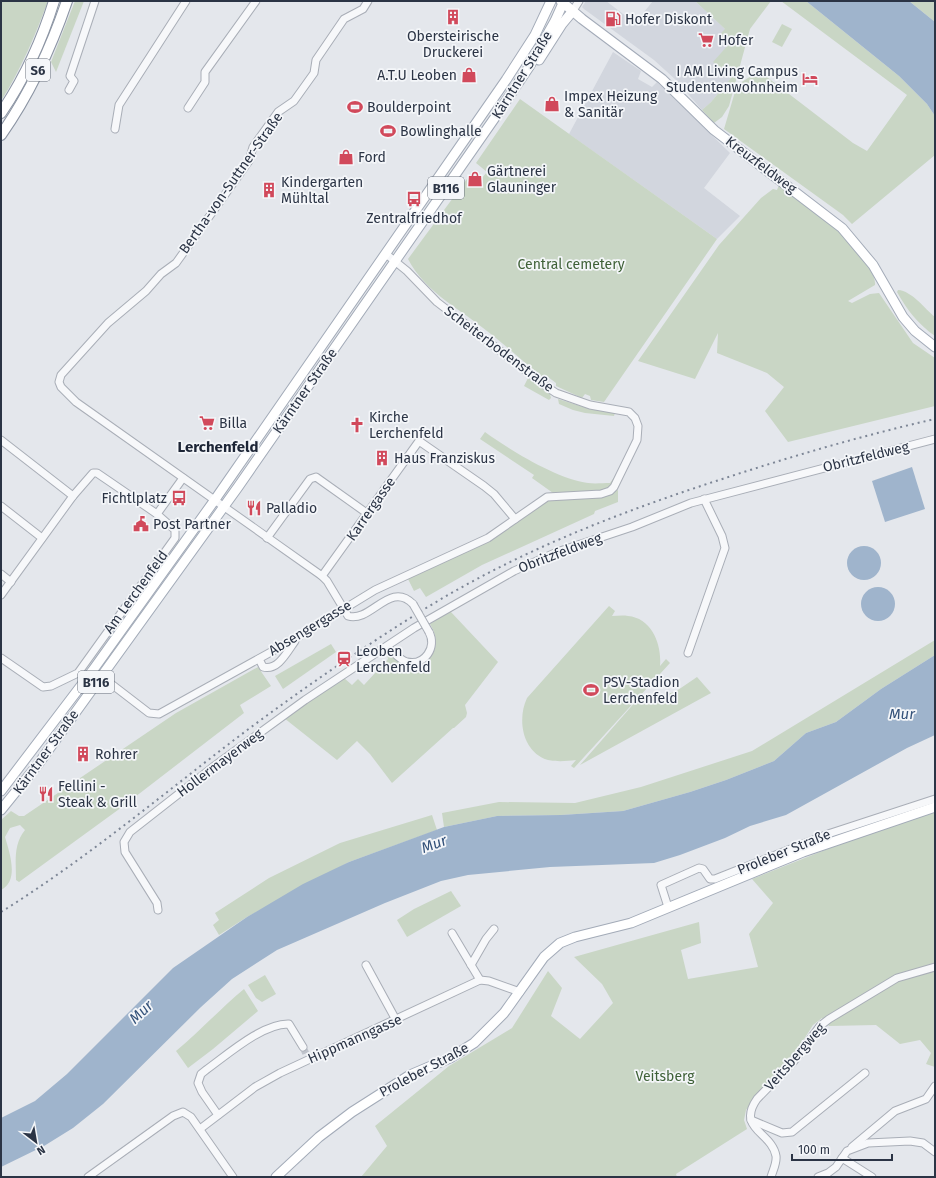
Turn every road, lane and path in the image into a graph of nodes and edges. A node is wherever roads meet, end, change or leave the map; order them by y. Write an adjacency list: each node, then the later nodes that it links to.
1 (54, 1): 14 (highway, S6)
2 (67, 1): 16 (highway, S6)
3 (95, 1): 12 (street)
4 (186, 1): 15 (street)
5 (256, 1): 13 (street)
6 (368, 1): 22 (street, Bertha-von-Suttner-Straße)
7 (551, 1): 17 (main road, Kärntner Straße / B116)
8 (579, 1): 10 (street)
9 (562, 2): 10 (main road, Kreuzfeldweg); 11 (main road, Kärntner Straße / B116)
10 (572, 12): 11 (main road); 19 (main road, Kreuzfeldweg)
11 (529, 67): 18 (main road, Kärntner Straße / B116)
12 (69, 90)
13 (188, 108)
14 (1, 113)
15 (115, 129)
16 (1, 135)
17 (386, 254): 18 (street, Scheiterbodenstraße); 25 (main road, Kärntner Straße / B116)
18 (396, 261): 27 (main road, Kärntner Straße / B116); 30 (street, Scheiterbodenstraße)
19 (935, 347)
20 (935, 439): 24 (street, Obritzfeldweg)
21 (1, 440): 23 (street)
22 (183, 478): 25 (street); 28 (street)
23 (73, 496): 28 (street, Am Lerchenfeld); 31 (street, Am Lerchenfeld)
24 (704, 499): 39 (street, Obritzfeldweg); 40 (street)
25 (214, 501): 27 (street); 44 (main road, Kärntner Straße / B116)
26 (1, 506): 31 (street)
27 (223, 507): 32 (street); 47 (main road, Kärntner Straße / B116)
28 (157, 514): 41 (street, Am Lerchenfeld)
29 (368, 514): 30 (street, Karrergasse); 32 (street); 34 (street, Karrergasse)
30 (515, 519): 37 (street, Absengergasse)
31 (42, 538): 35 (street, Am Lerchenfeld)
32 (267, 538): 34 (street)
33 (1, 574): 35 (street)
34 (322, 576): 37 (street)
35 (11, 582): 36 (street, Am Lerchenfeld)
36 (1, 595)
37 (342, 609): 38 (street, Absengergasse); 39 (street, bridge)
38 (298, 637): 42 (street, Absengergasse); 42 (street)
39 (387, 647): 49 (street, Hollermayerweg)
40 (688, 652)
41 (1, 658)
42 (259, 659): 43 (street, Absengergasse)
43 (110, 683)
44 (1, 791)
45 (935, 799): 48 (street, Proleber Straße)
46 (935, 807): 48 (main road, Proleber Straße)
47 (1, 810)
48 (668, 907): 56 (main road, Proleber Straße)
49 (158, 910)
50 (494, 929): 52 (street)
51 (452, 933): 52 (street)
52 (471, 964): 55 (street)
53 (366, 965): 57 (street)
54 (935, 967): 62 (street, Veitsbergweg)
55 (480, 980): 56 (street); 57 (street, Hippmanngasse)
56 (520, 992): 70 (main road, Proleber Straße)
57 (396, 1020): 61 (street, Hippmanngasse)
58 (303, 1047): 61 (street)
59 (865, 1073): 62 (street)
60 (935, 1086): 64 (street)
61 (218, 1115): 63 (street, Hippmanngasse)
62 (751, 1120): 71 (street)
63 (200, 1129): 67 (street); 69 (street)
64 (848, 1151): 65 (street); 66 (street)
65 (935, 1152)
66 (842, 1158): 68 (street); 73 (street)
67 (229, 1175)
68 (830, 1175): 72 (street)
69 (88, 1177)
70 (276, 1177)
71 (771, 1177)
72 (818, 1177)
73 (872, 1177)

